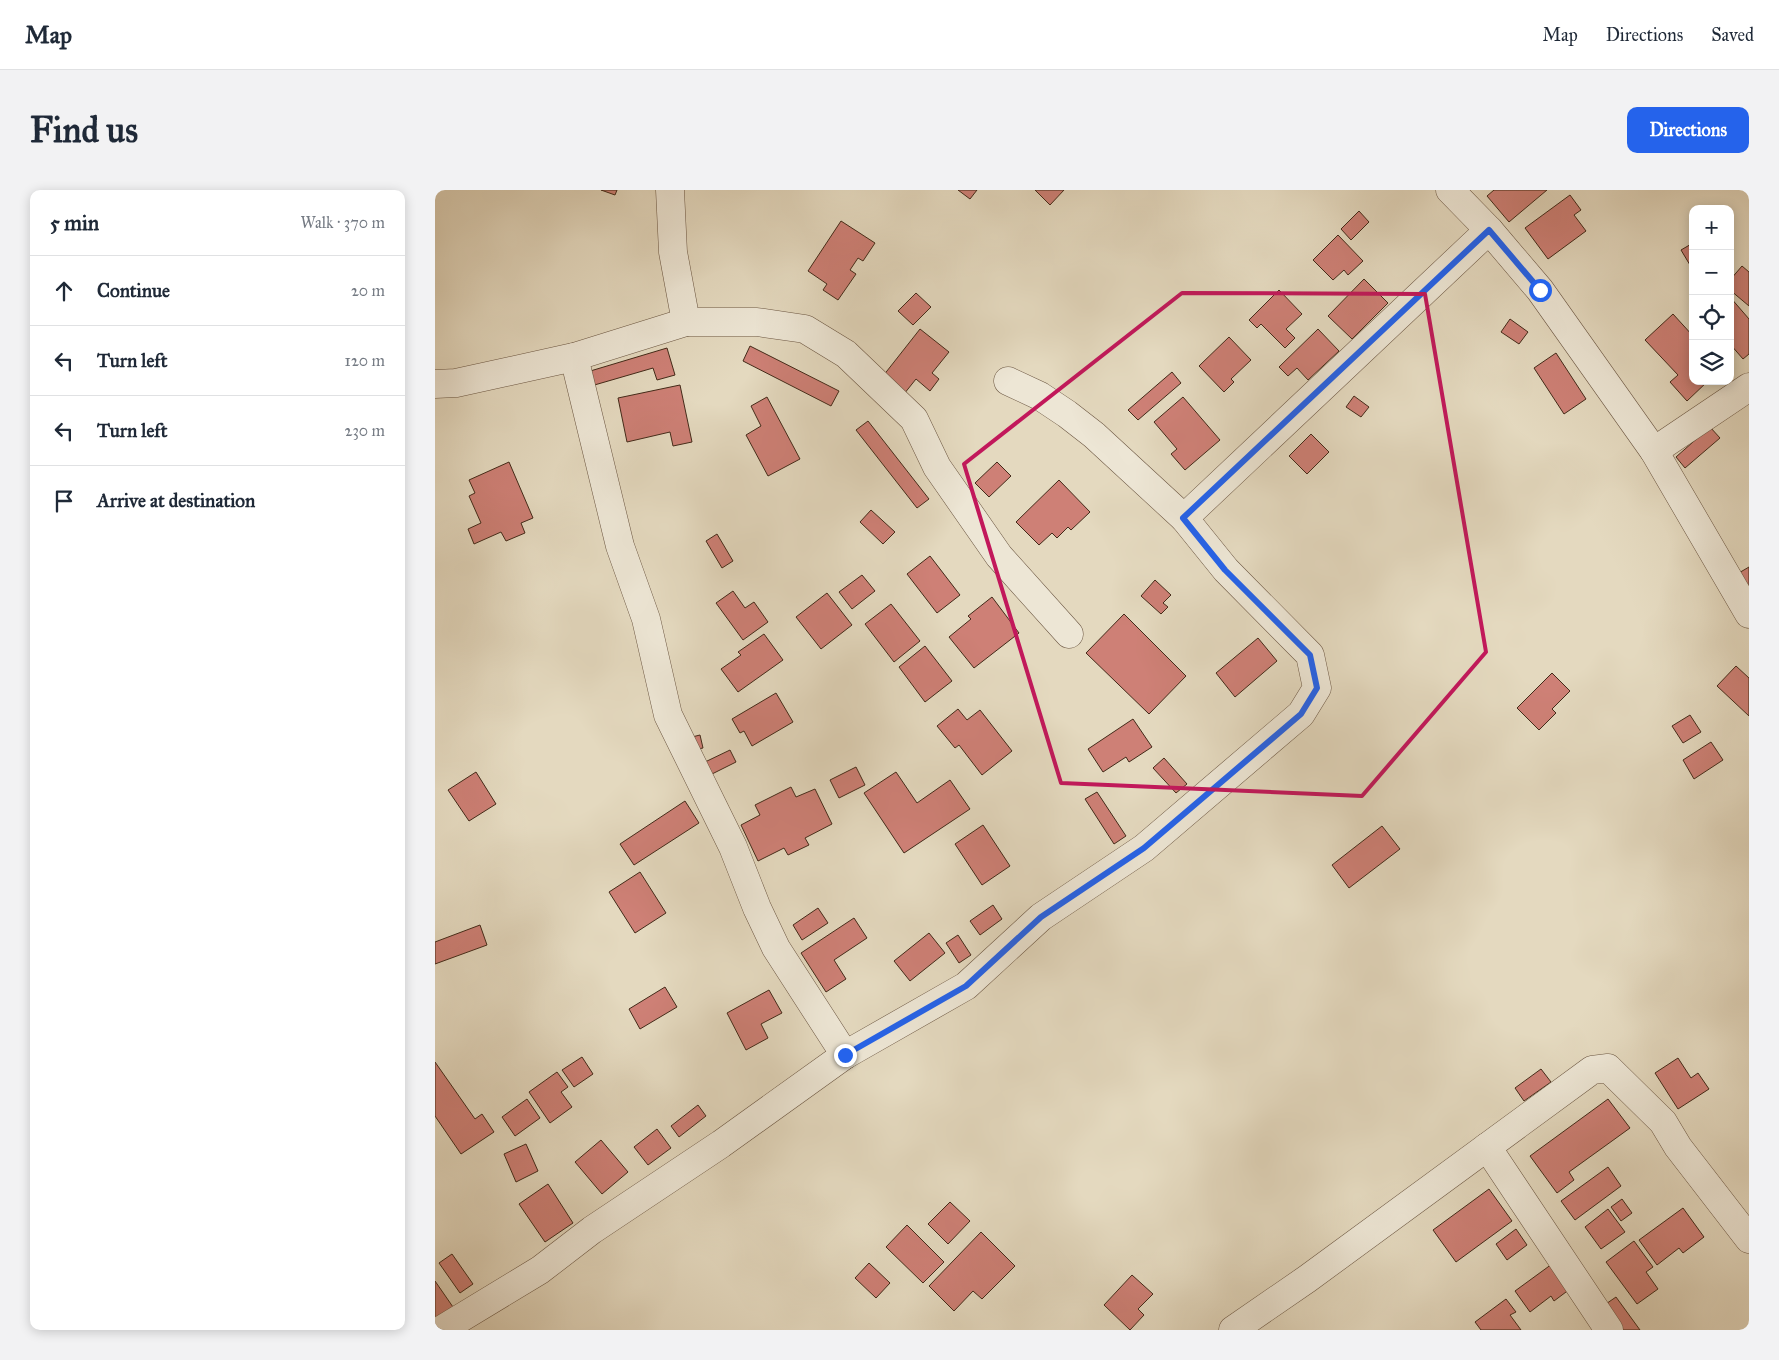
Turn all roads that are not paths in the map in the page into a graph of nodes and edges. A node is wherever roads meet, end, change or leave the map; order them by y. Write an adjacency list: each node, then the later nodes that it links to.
1 (670, 190): 4 (street)
2 (1451, 190): 3 (street)
3 (1489, 230): 9 (street); 10 (street)
4 (686, 322): 5 (street); 12 (street)
5 (575, 357): 7 (street); 13 (street)
6 (1008, 381): 10 (street)
7 (435, 384)
8 (1749, 387): 9 (street)
9 (1654, 451): 11 (street)
10 (1183, 518): 13 (street)
11 (1749, 614)
12 (1069, 634)
13 (845, 1055): 16 (street)
14 (1487, 1147): 15 (street); 17 (street); 18 (street)
15 (1749, 1239)
16 (441, 1330)
17 (1233, 1330)
18 (1609, 1330)

